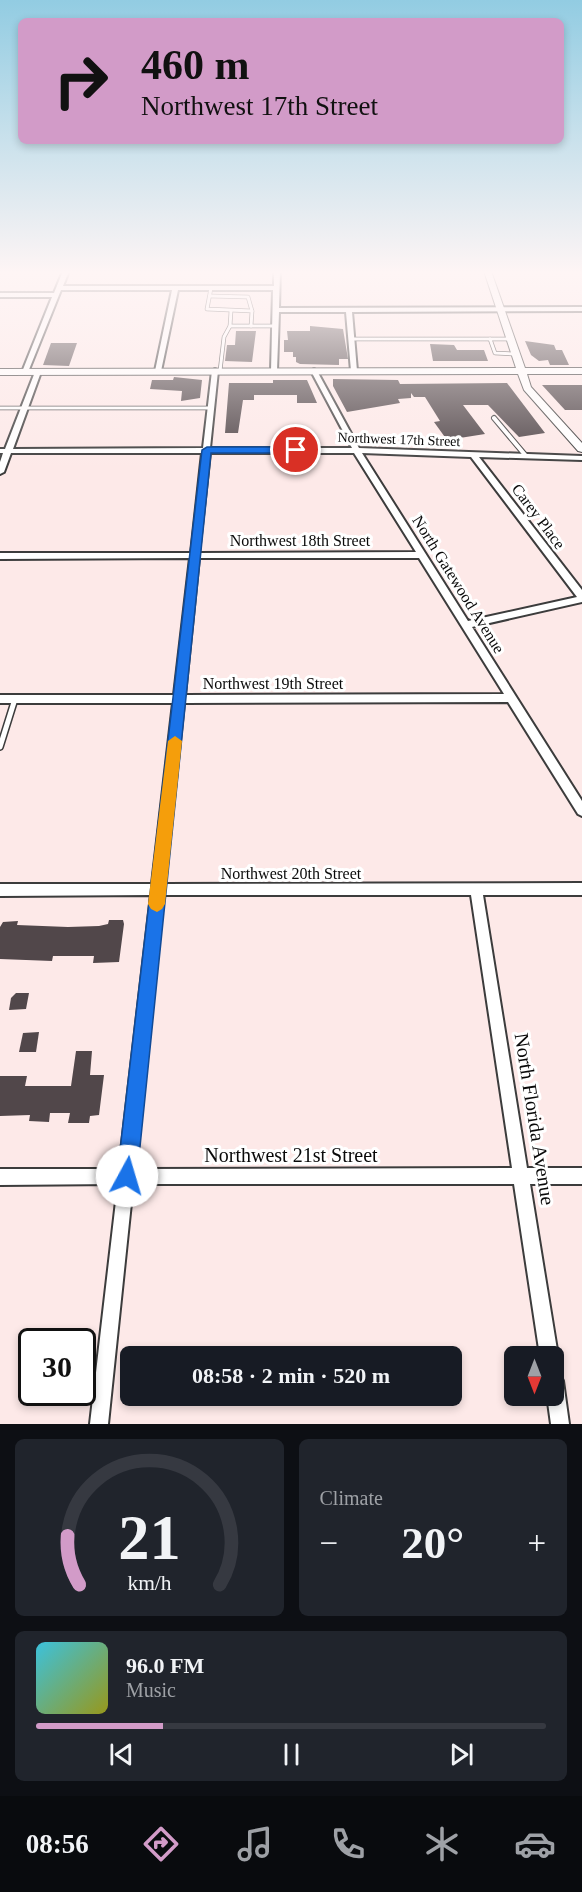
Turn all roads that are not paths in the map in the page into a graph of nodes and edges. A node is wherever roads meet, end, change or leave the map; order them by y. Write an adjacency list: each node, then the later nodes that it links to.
1 (39, 337): 17 (street)
2 (165, 337): 9 (street)
3 (224, 337): 10 (lane)
4 (275, 337): 11 (street)
5 (352, 339): 6 (lane); 13 (street)
6 (490, 339): 7 (lane); 8 (lane)
7 (510, 339): 8 (street)
8 (515, 354): 14 (street)
9 (158, 371): 10 (street); 18 (street)
10 (218, 371): 11 (street); 21 (street)
11 (274, 371): 12 (street)
12 (314, 371): 13 (street); 26 (street, North Gatewood Avenue)
13 (354, 371): 14 (street)
14 (521, 371): 15 (street); 23 (street)
15 (582, 371)
16 (0, 372): 17 (street)
17 (25, 372): 18 (street)
18 (38, 372): 20 (street)
19 (0, 408): 20 (lane)
20 (25, 408): 21 (lane); 24 (street)
21 (212, 408): 25 (street)
22 (494, 418): 28 (lane)
23 (582, 449)
24 (4, 450): 25 (street, Northwest 17th Street); 30 (street)
25 (207, 450): 26 (street, Northwest 17th Street); 33 (street)
26 (358, 451): 27 (street, Northwest 17th Street); 31 (street, North Gatewood Avenue)
27 (473, 454): 28 (street, Northwest 17th Street); 34 (street, Carey Place)
28 (526, 456): 29 (street, Northwest 17th Street)
29 (582, 458)
30 (0, 472)
31 (421, 555): 33 (street, Northwest 18th Street); 35 (street, North Gatewood Avenue)
32 (0, 556): 33 (street, Northwest 18th Street)
33 (195, 556): 36 (street)
34 (582, 598): 35 (street)
35 (466, 625): 37 (street, North Gatewood Avenue)
36 (179, 698): 37 (street, Northwest 19th Street); 39 (street, Northwest 19th Street); 45 (street)
37 (511, 698): 41 (street, North Gatewood Avenue)
38 (0, 699): 39 (street, Northwest 19th Street)
39 (15, 699): 40 (lane)
40 (0, 747)
41 (582, 811)
42 (476, 889): 43 (street, Northwest 20th Street); 45 (street, Northwest 20th Street); 47 (street, North Florida Avenue)
43 (582, 889)
44 (0, 890): 45 (street, Northwest 20th Street)
45 (158, 890): 46 (street)
46 (127, 1176): 47 (street, Northwest 21st Street); 49 (street, Northwest 21st Street); 52 (street)
47 (522, 1176): 48 (street, Northwest 21st Street); 50 (street, North Florida Avenue)
48 (582, 1176)
49 (0, 1177)
50 (548, 1346)
51 (557, 1406): 53 (street)
52 (99, 1424)
53 (560, 1424)

